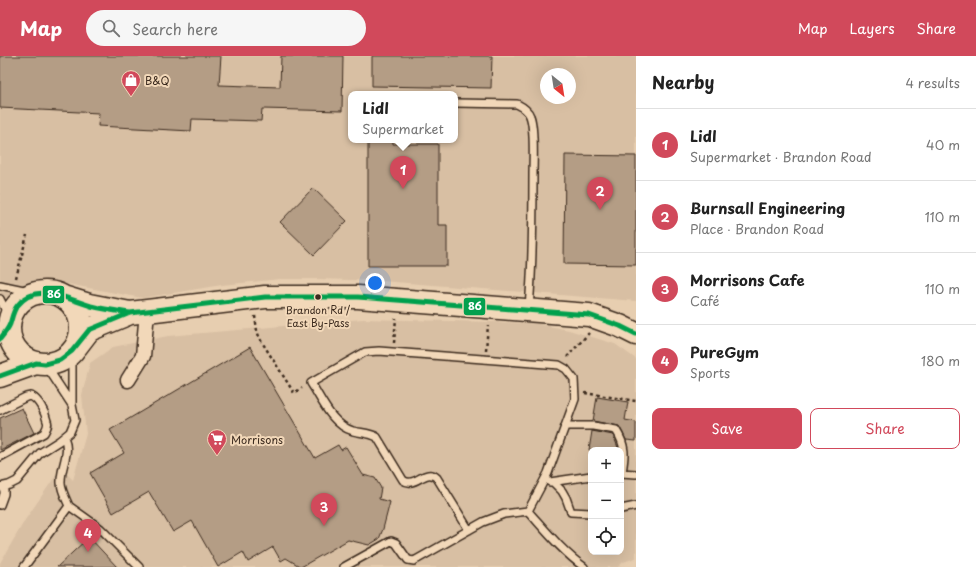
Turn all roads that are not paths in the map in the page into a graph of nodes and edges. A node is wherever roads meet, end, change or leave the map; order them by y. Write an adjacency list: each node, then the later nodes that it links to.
1 (458, 103): 6 (lane)
2 (0, 285): 3 (lane)
3 (38, 293): 4 (main road); 8 (main road)
4 (62, 296): 7 (main road); 10 (main road)
5 (0, 299): 8 (lane)
6 (529, 310): 7 (main road); 9 (main road)
7 (138, 312): 10 (main road); 13 (street)
8 (6, 328): 11 (main road)
9 (636, 334)
10 (74, 349): 11 (main road); 14 (lane)
11 (40, 364): 12 (main road); 14 (lane)
12 (0, 376)
13 (128, 380)
14 (72, 405): 17 (lane)
15 (0, 410): 20 (lane)
16 (565, 426): 18 (lane); 26 (lane); 34 (lane)
17 (64, 437): 27 (lane); 29 (lane)
18 (624, 447)
19 (624, 450): 21 (lane)
20 (0, 457)
21 (624, 460)
22 (624, 473): 23 (lane)
23 (636, 474)
24 (588, 476): 25 (lane)
25 (553, 482): 26 (lane); 33 (lane)
26 (544, 483): 32 (lane)
27 (2, 486): 28 (lane)
28 (0, 505)
29 (69, 506): 35 (lane); 36 (lane)
30 (636, 506): 31 (lane)
31 (624, 508)
32 (528, 511): 34 (lane); 38 (lane)
33 (588, 513)
34 (469, 530): 37 (lane)
35 (24, 567)
36 (138, 567)
37 (344, 567)
38 (584, 567)

